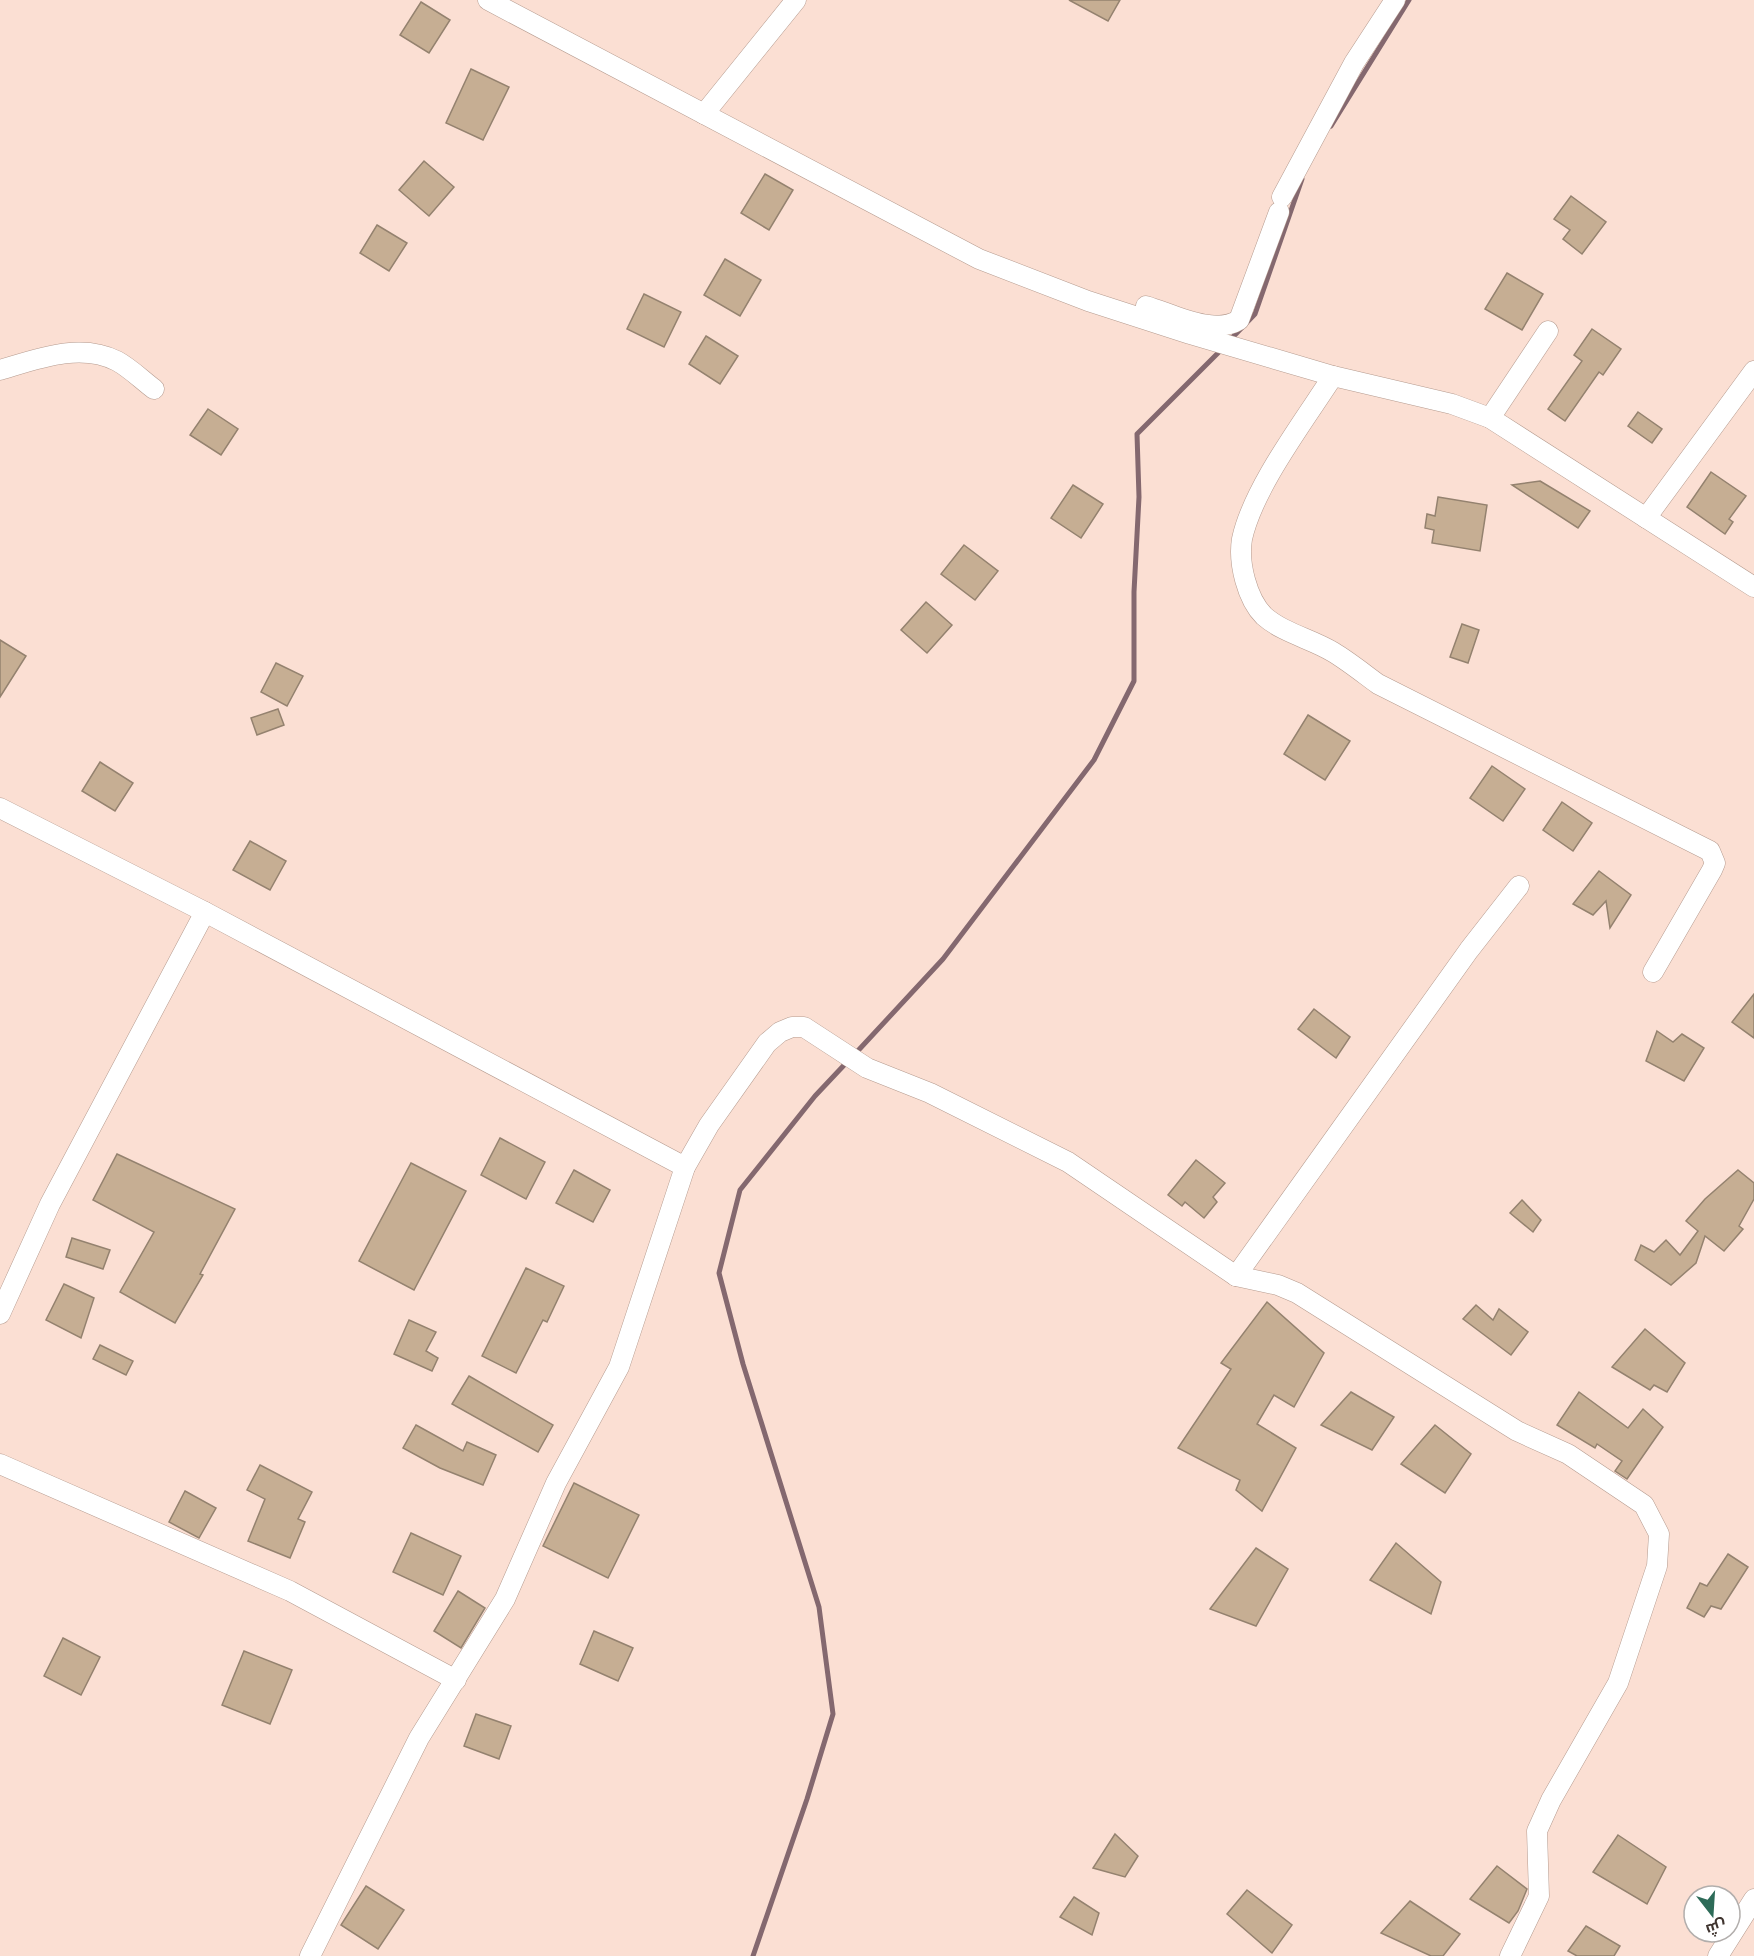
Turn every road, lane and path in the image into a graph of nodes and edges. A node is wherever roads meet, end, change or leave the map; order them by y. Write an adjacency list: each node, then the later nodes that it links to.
1 (796, 0): 4 (street)
2 (1395, 0): 5 (street)
3 (498, 2): 4 (street)
4 (704, 114): 5 (street)
5 (979, 259): 9 (street)
6 (1548, 331): 11 (street)
7 (0, 370): 10 (street)
8 (1754, 371): 12 (street)
9 (1333, 376): 11 (street); 17 (street)
10 (154, 389)
11 (1490, 418): 12 (street)
12 (1646, 518): 13 (street)
13 (1754, 587)
14 (0, 808): 16 (street)
15 (1519, 886): 19 (street)
16 (205, 912): 18 (street); 20 (street)
17 (1653, 972)
18 (685, 1167): 19 (street); 22 (street)
19 (1236, 1276): 25 (street)
20 (0, 1314)
21 (0, 1464): 22 (street)
22 (456, 1680): 24 (street)
23 (1754, 1899): 26 (street)
24 (310, 1956)
25 (1510, 1956)
26 (1718, 1956)

